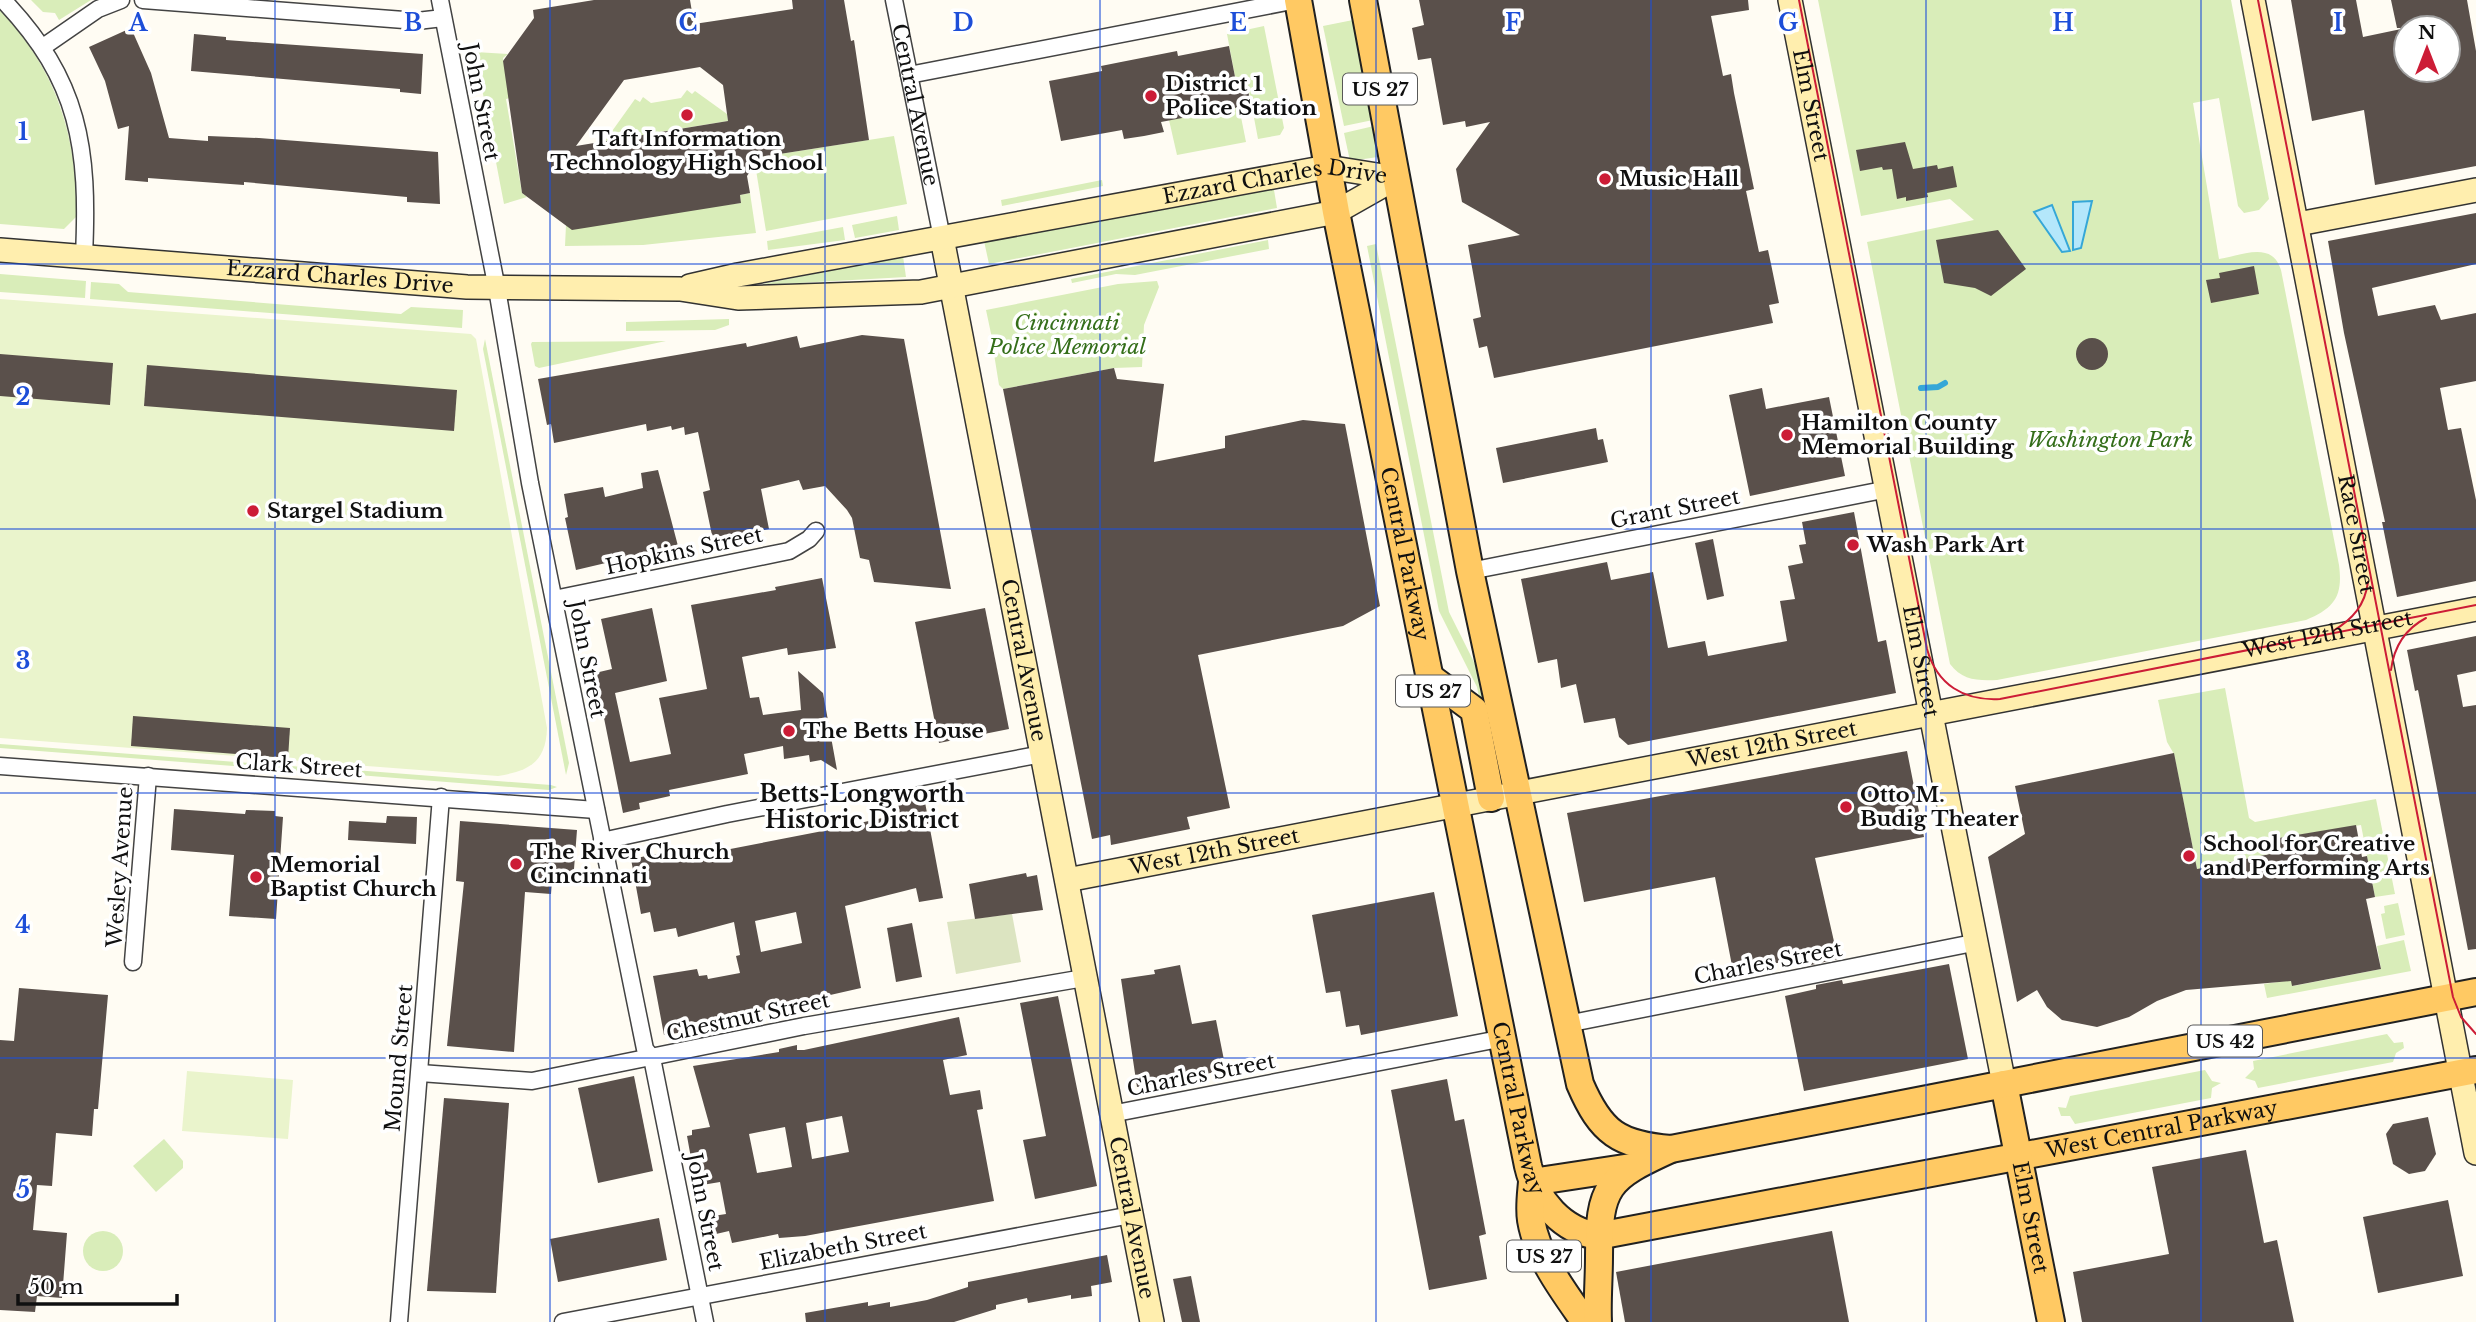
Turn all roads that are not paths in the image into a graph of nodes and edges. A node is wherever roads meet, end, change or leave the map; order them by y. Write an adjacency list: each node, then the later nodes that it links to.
1 (3, 0): 11 (street)
2 (121, 0): 11 (street)
3 (144, 0): 10 (street)
4 (440, 0): 10 (street, John Street)
5 (894, 0): 12 (street, Central Avenue)
6 (1298, 0): 12 (street); 13 (main road, Central Parkway / US 27)
7 (1363, 0): 14 (main road, US 27)
8 (1790, 0): 24 (street, Elm Street)
9 (2253, 0): 17 (street, Race Street)
10 (443, 18): 22 (street, John Street)
11 (43, 47): 20 (street)
12 (909, 75): 18 (street, Central Avenue)
13 (1327, 167): 14 (street, Ezzard Charles Drive); 16 (main road, Central Parkway / US 27); 18 (street, Ezzard Charles Drive)
14 (1396, 178): 16 (street, Ezzard Charles Drive); 26 (main road)
15 (2476, 190): 17 (street)
16 (1336, 212): 21 (street, Ezzard Charles Drive); 30 (main road, Central Parkway / US 27)
17 (2298, 224): 29 (street, Race Street)
18 (942, 238): 21 (street, Central Avenue); 23 (street, Ezzard Charles Drive)
19 (0, 250): 20 (street, Ezzard Charles Drive)
20 (84, 256): 22 (street, Ezzard Charles Drive)
21 (952, 287): 23 (street, Ezzard Charles Drive); 32 (street, Central Avenue)
22 (497, 289): 23 (street, Ezzard Charles Drive); 27 (street, John Street)
23 (680, 289)
24 (1888, 489): 26 (street, Grant Street); 31 (street, Elm Street)
25 (816, 531): 27 (street, Hopkins Street)
26 (1471, 571): 35 (main road)
27 (554, 599): 39 (street, John Street)
28 (2476, 609): 29 (street, West 12th Street)
29 (2373, 629): 31 (street, West 12th Street); 46 (street, Race Street)
30 (1431, 678): 37 (main road); 38 (main road, Central Parkway / US 27)
31 (1932, 715): 35 (street, West 12th Street); 42 (street, Elm Street)
32 (1042, 754): 40 (street); 41 (street, Central Avenue)
33 (0, 766): 34 (street, Clark Street)
34 (148, 776): 36 (street, Clark Street); 43 (street, Wesley Avenue)
35 (1519, 792): 37 (street, West 12th Street); 47 (main road)
36 (441, 797): 39 (street, Clark Street); 51 (street, Mound Street)
37 (1490, 798): 38 (street, West 12th Street)
38 (1457, 805): 41 (street, West 12th Street); 48 (main road, Central Parkway / US 27)
39 (596, 810): 40 (street, John Street)
40 (603, 841): 49 (street, John Street)
41 (1067, 880): 44 (street, Central Avenue)
42 (1978, 942): 47 (street, Charles Street); 52 (street, Elm Street)
43 (133, 962)
44 (1084, 978): 49 (street, Chestnut Street); 53 (street, Central Avenue)
45 (2476, 992): 46 (main road, US 42)
46 (2446, 999): 50 (street, Race Street); 52 (main road, US 42)
47 (1567, 1024): 54 (main road)
48 (1504, 1038): 53 (street, Charles Street); 58 (main road, Central Parkway / US 27)
49 (652, 1058): 51 (street, Chestnut Street); 61 (street, John Street)
50 (2468, 1071): 55 (street, Race Street); 56 (main road, West Central Parkway)
51 (420, 1073): 62 (street, Mound Street)
52 (2004, 1084): 54 (main road, US 42); 56 (main road, Elm Street)
53 (1111, 1114): 59 (street, Central Avenue)
54 (1671, 1149): 57 (main road, US 42)
55 (2476, 1153)
56 (2017, 1155): 60 (main road, West Central Parkway); 68 (main road, Elm Street)
57 (1631, 1167): 58 (main road); 60 (main road, US 42)
58 (1532, 1182): 60 (main road, Central Parkway); 66 (main road, US 27)
59 (1131, 1215): 61 (street, Elizabeth Street); 65 (street, Central Avenue)
60 (1598, 1236): 67 (main road, US 42)
61 (700, 1297): 63 (street, Elizabeth Street); 64 (street, John Street)
62 (404, 1322)
63 (564, 1322)
64 (705, 1322)
65 (1152, 1322)
66 (1585, 1322)
67 (1598, 1322)
68 (2051, 1322)

